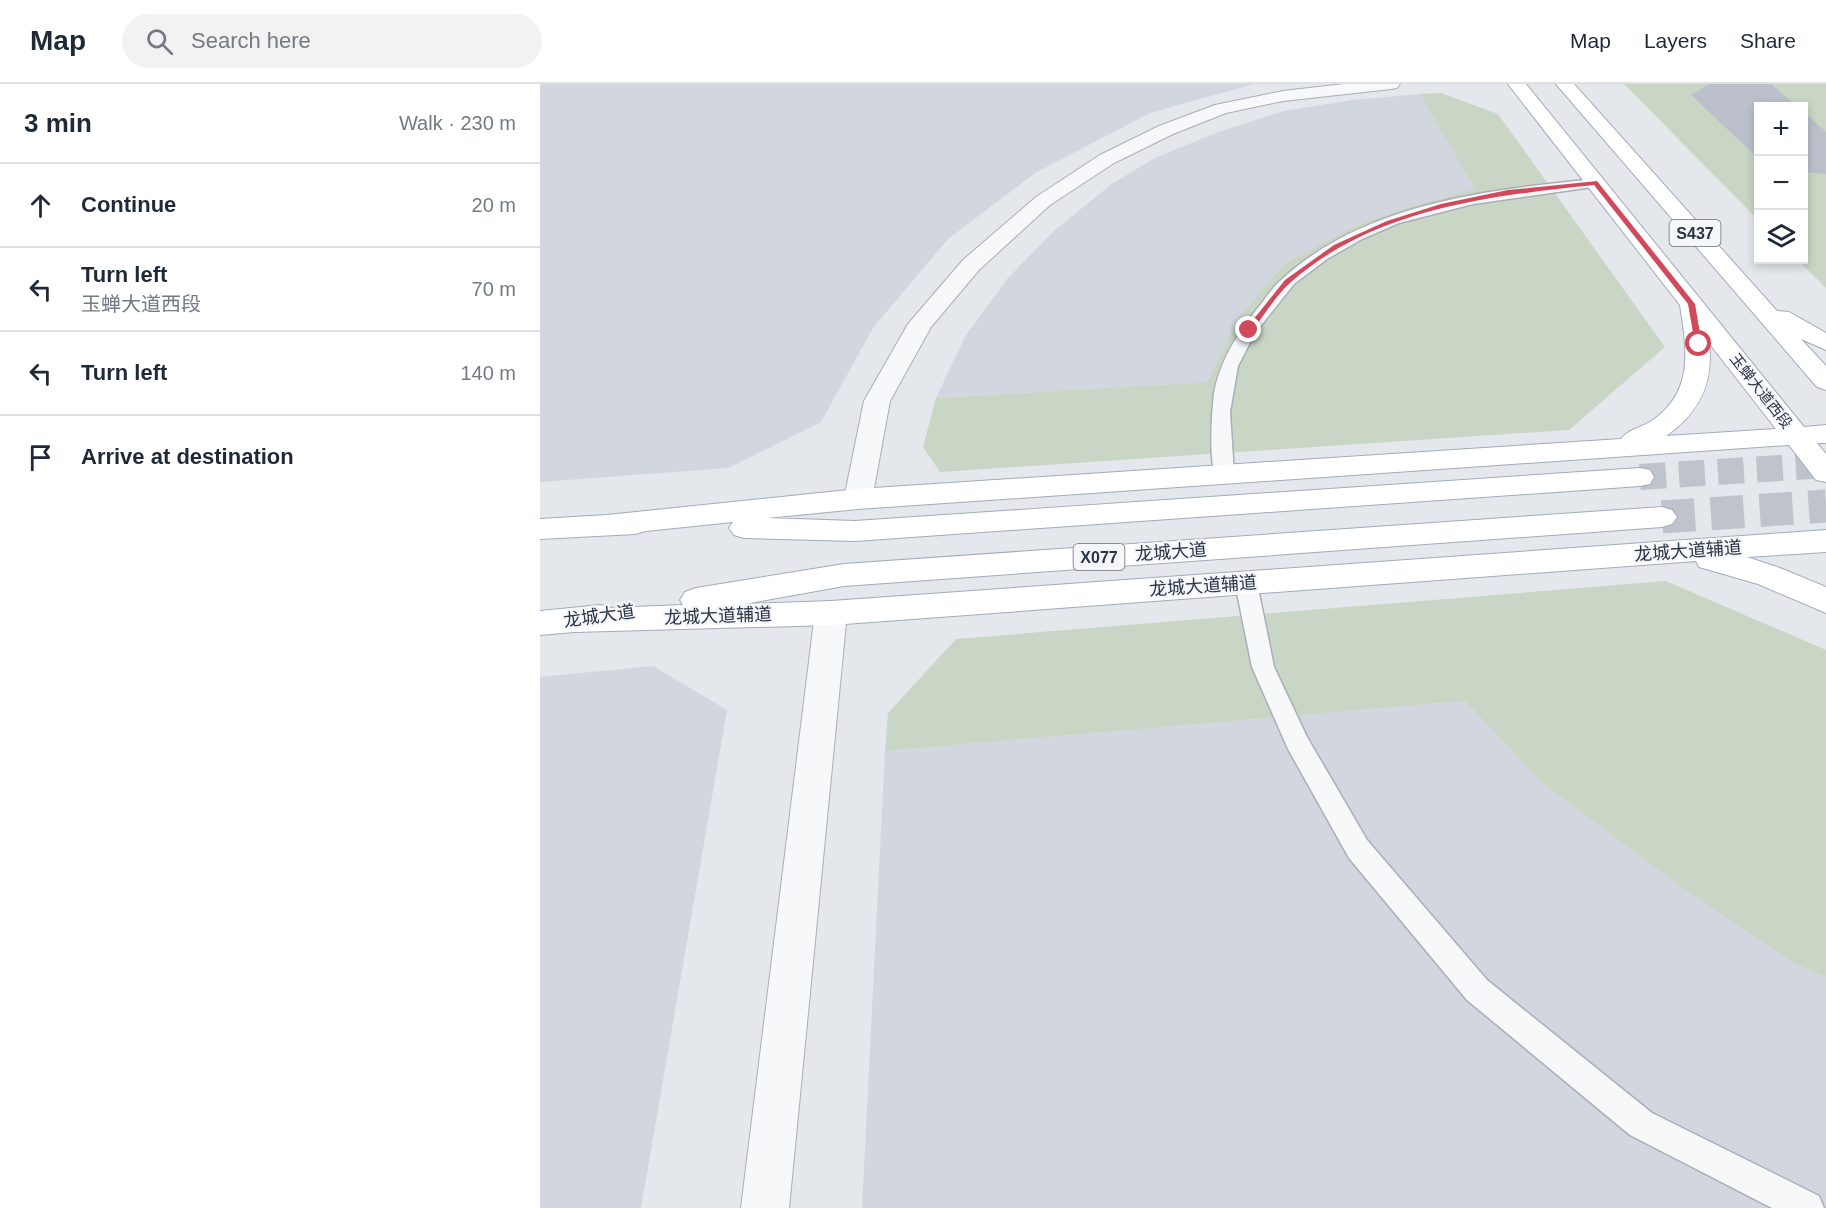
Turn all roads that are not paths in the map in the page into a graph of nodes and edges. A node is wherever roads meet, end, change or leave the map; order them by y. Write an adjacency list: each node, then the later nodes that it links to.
1 (1390, 84): 15 (street)
2 (1517, 84): 4 (main road, 玉蝉大道西段 / S437)
3 (1565, 84): 5 (main road, S437)
4 (1595, 183): 6 (main road, 玉蝉大道西段 / S437); 13 (lane)
5 (1754, 300): 7 (main road); 8 (main road, S437)
6 (1691, 304): 10 (main road, 玉蝉大道西段 / S437); 11 (main road)
7 (1826, 343)
8 (1826, 382)
9 (1826, 434): 10 (main road)
10 (1796, 436): 11 (main road); 12 (main road, 玉蝉大道西段 / S437)
11 (1612, 448): 13 (main road)
12 (1826, 473)
13 (1224, 474): 15 (main road)
14 (1640, 477): 17 (main road)
15 (858, 499): 17 (main road)
16 (1662, 518): 24 (main road, 龙城大道 / X077)
17 (612, 524): 18 (main road)
18 (540, 529)
19 (1826, 541): 20 (main road, 龙城大道辅道)
20 (1676, 552): 21 (main road, 龙城大道辅道); 22 (main road)
21 (1246, 583): 23 (main road, 龙城大道辅道); 27 (lane)
22 (1826, 601)
23 (831, 613): 24 (main road, 龙城大道辅道); 26 (street)
24 (579, 621): 25 (main road, 龙城大道 / X077)
25 (540, 623)
26 (765, 1208)
27 (1807, 1208)

